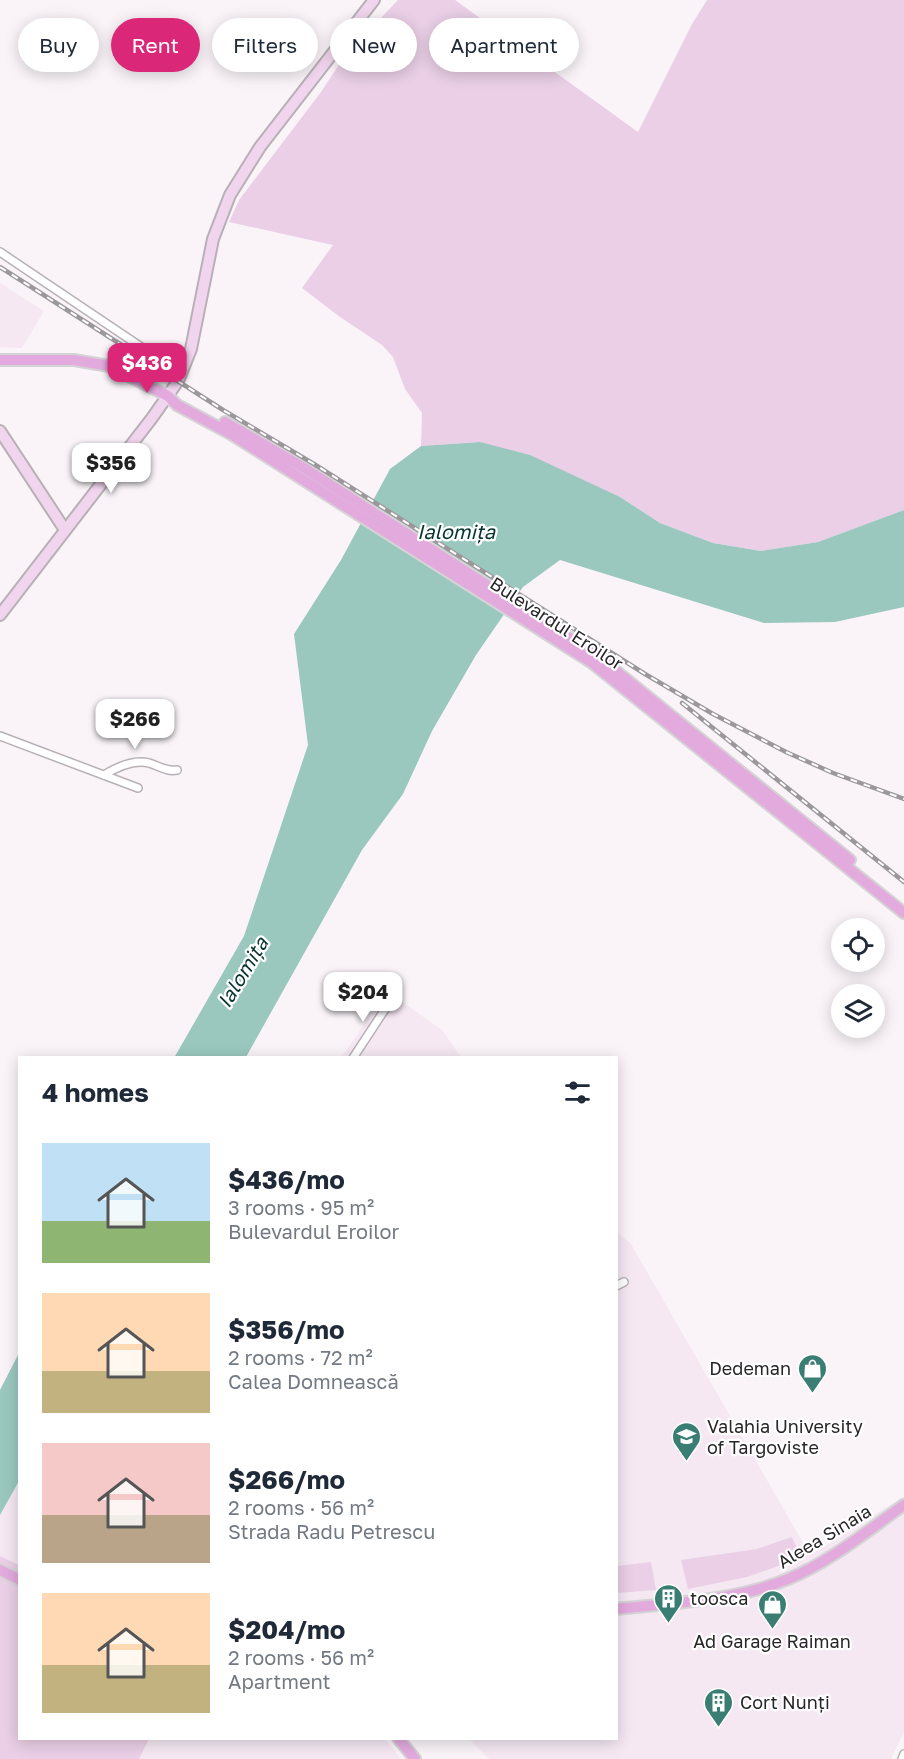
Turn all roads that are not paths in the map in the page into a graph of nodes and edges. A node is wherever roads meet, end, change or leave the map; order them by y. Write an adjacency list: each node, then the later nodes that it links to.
1 (374, 0): 4 (main road)
2 (0, 252): 4 (street)
3 (0, 360): 5 (main road, Bulevardul Eroilor)
4 (183, 371): 5 (main road)
5 (168, 396): 7 (main road); 7 (main road); 10 (main road, Bulevardul Eroilor)
6 (0, 431): 7 (main road)
7 (63, 528): 8 (main road); 9 (main road)
8 (0, 606)
9 (0, 615)
10 (555, 633): 15 (main road, Bulevardul Eroilor); 16 (main road, Bulevardul Eroilor)
11 (0, 736): 13 (street)
12 (177, 770): 13 (street)
13 (104, 775): 14 (street)
14 (138, 788)
15 (904, 904)
16 (904, 913)
17 (391, 1000): 18 (street)
18 (354, 1056)
19 (624, 1282): 20 (street)
20 (618, 1285)
21 (904, 1505): 23 (main road, Aleea Sinaia)
22 (904, 1513): 24 (main road, Aleea Sinaia)
23 (618, 1609)
24 (618, 1616)
25 (400, 1740): 27 (main road)
26 (904, 1754): 28 (street)
27 (415, 1759)
28 (902, 1759)

